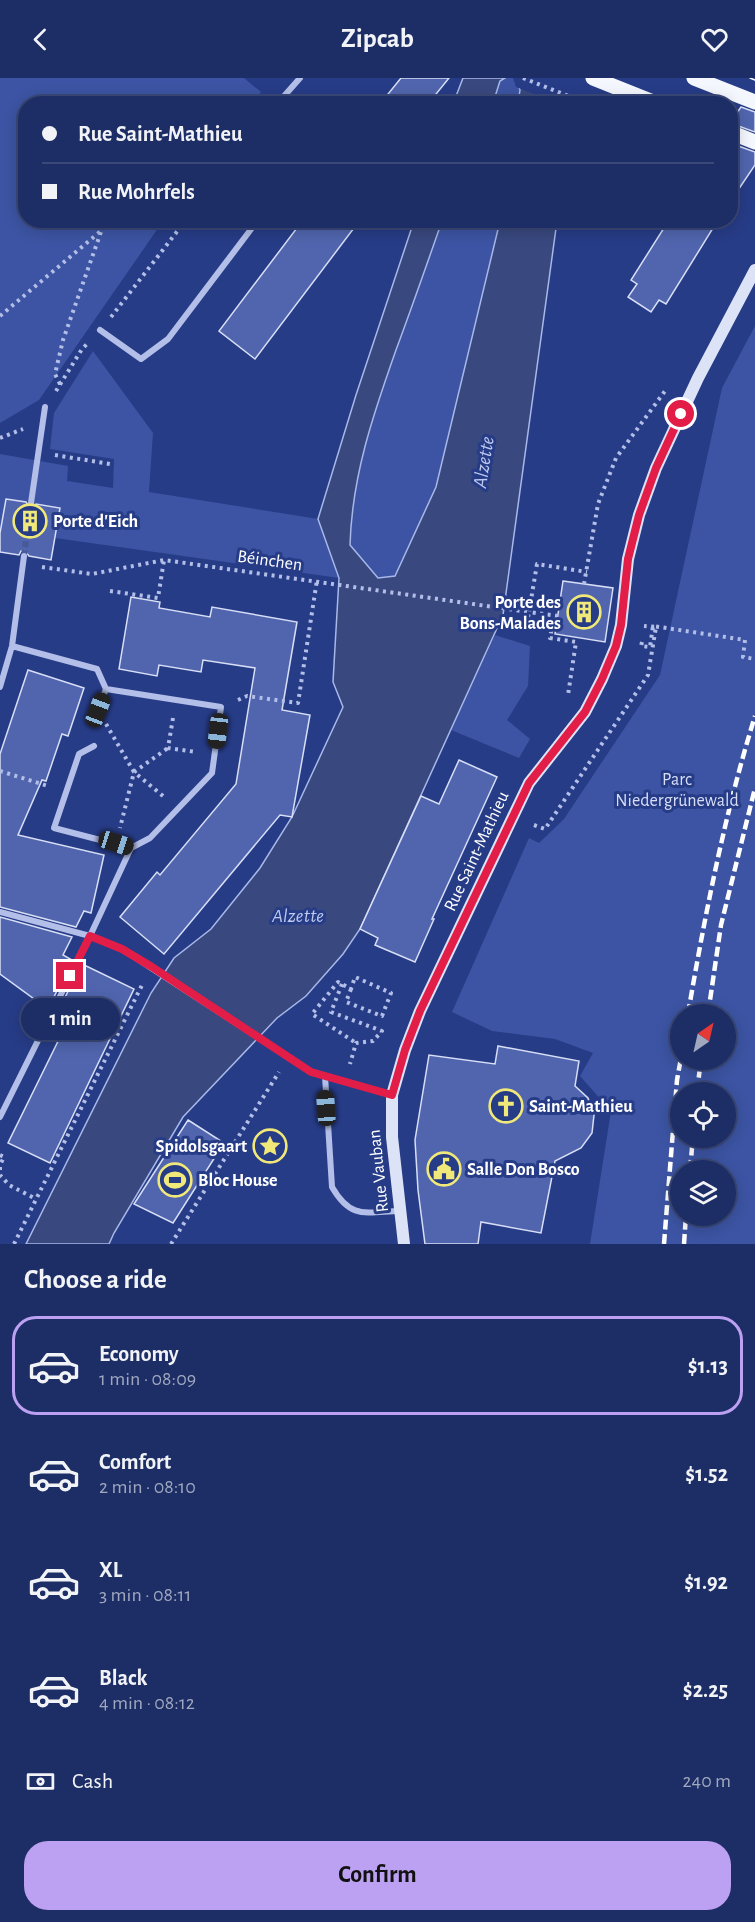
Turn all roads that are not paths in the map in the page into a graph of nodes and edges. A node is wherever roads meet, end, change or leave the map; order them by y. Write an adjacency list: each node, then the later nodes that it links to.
1 (300, 78): 4 (street)
2 (593, 78): 5 (main road)
3 (694, 78): 6 (main road)
4 (285, 96)
5 (638, 96)
6 (755, 102)
7 (738, 135): 8 (main road)
8 (755, 142)
9 (252, 228): 11 (street)
10 (755, 270): 24 (main road, Rue Saint-Mathieu)
11 (100, 330)
12 (45, 407): 13 (street)
13 (32, 503)
14 (24, 556): 15 (street)
15 (12, 646): 16 (street); 17 (street)
16 (0, 687)
17 (106, 689): 18 (street); 20 (street)
18 (98, 710)
19 (94, 746): 20 (street)
20 (130, 848): 22 (street)
21 (0, 912): 22 (street)
22 (90, 936): 23 (street); 25 (street)
23 (325, 1076): 24 (street); 26 (street)
24 (392, 1095): 26 (main road, Rue Vauban)
25 (0, 1117)
26 (400, 1211): 27 (main road, Rue Vauban)
27 (404, 1244)

